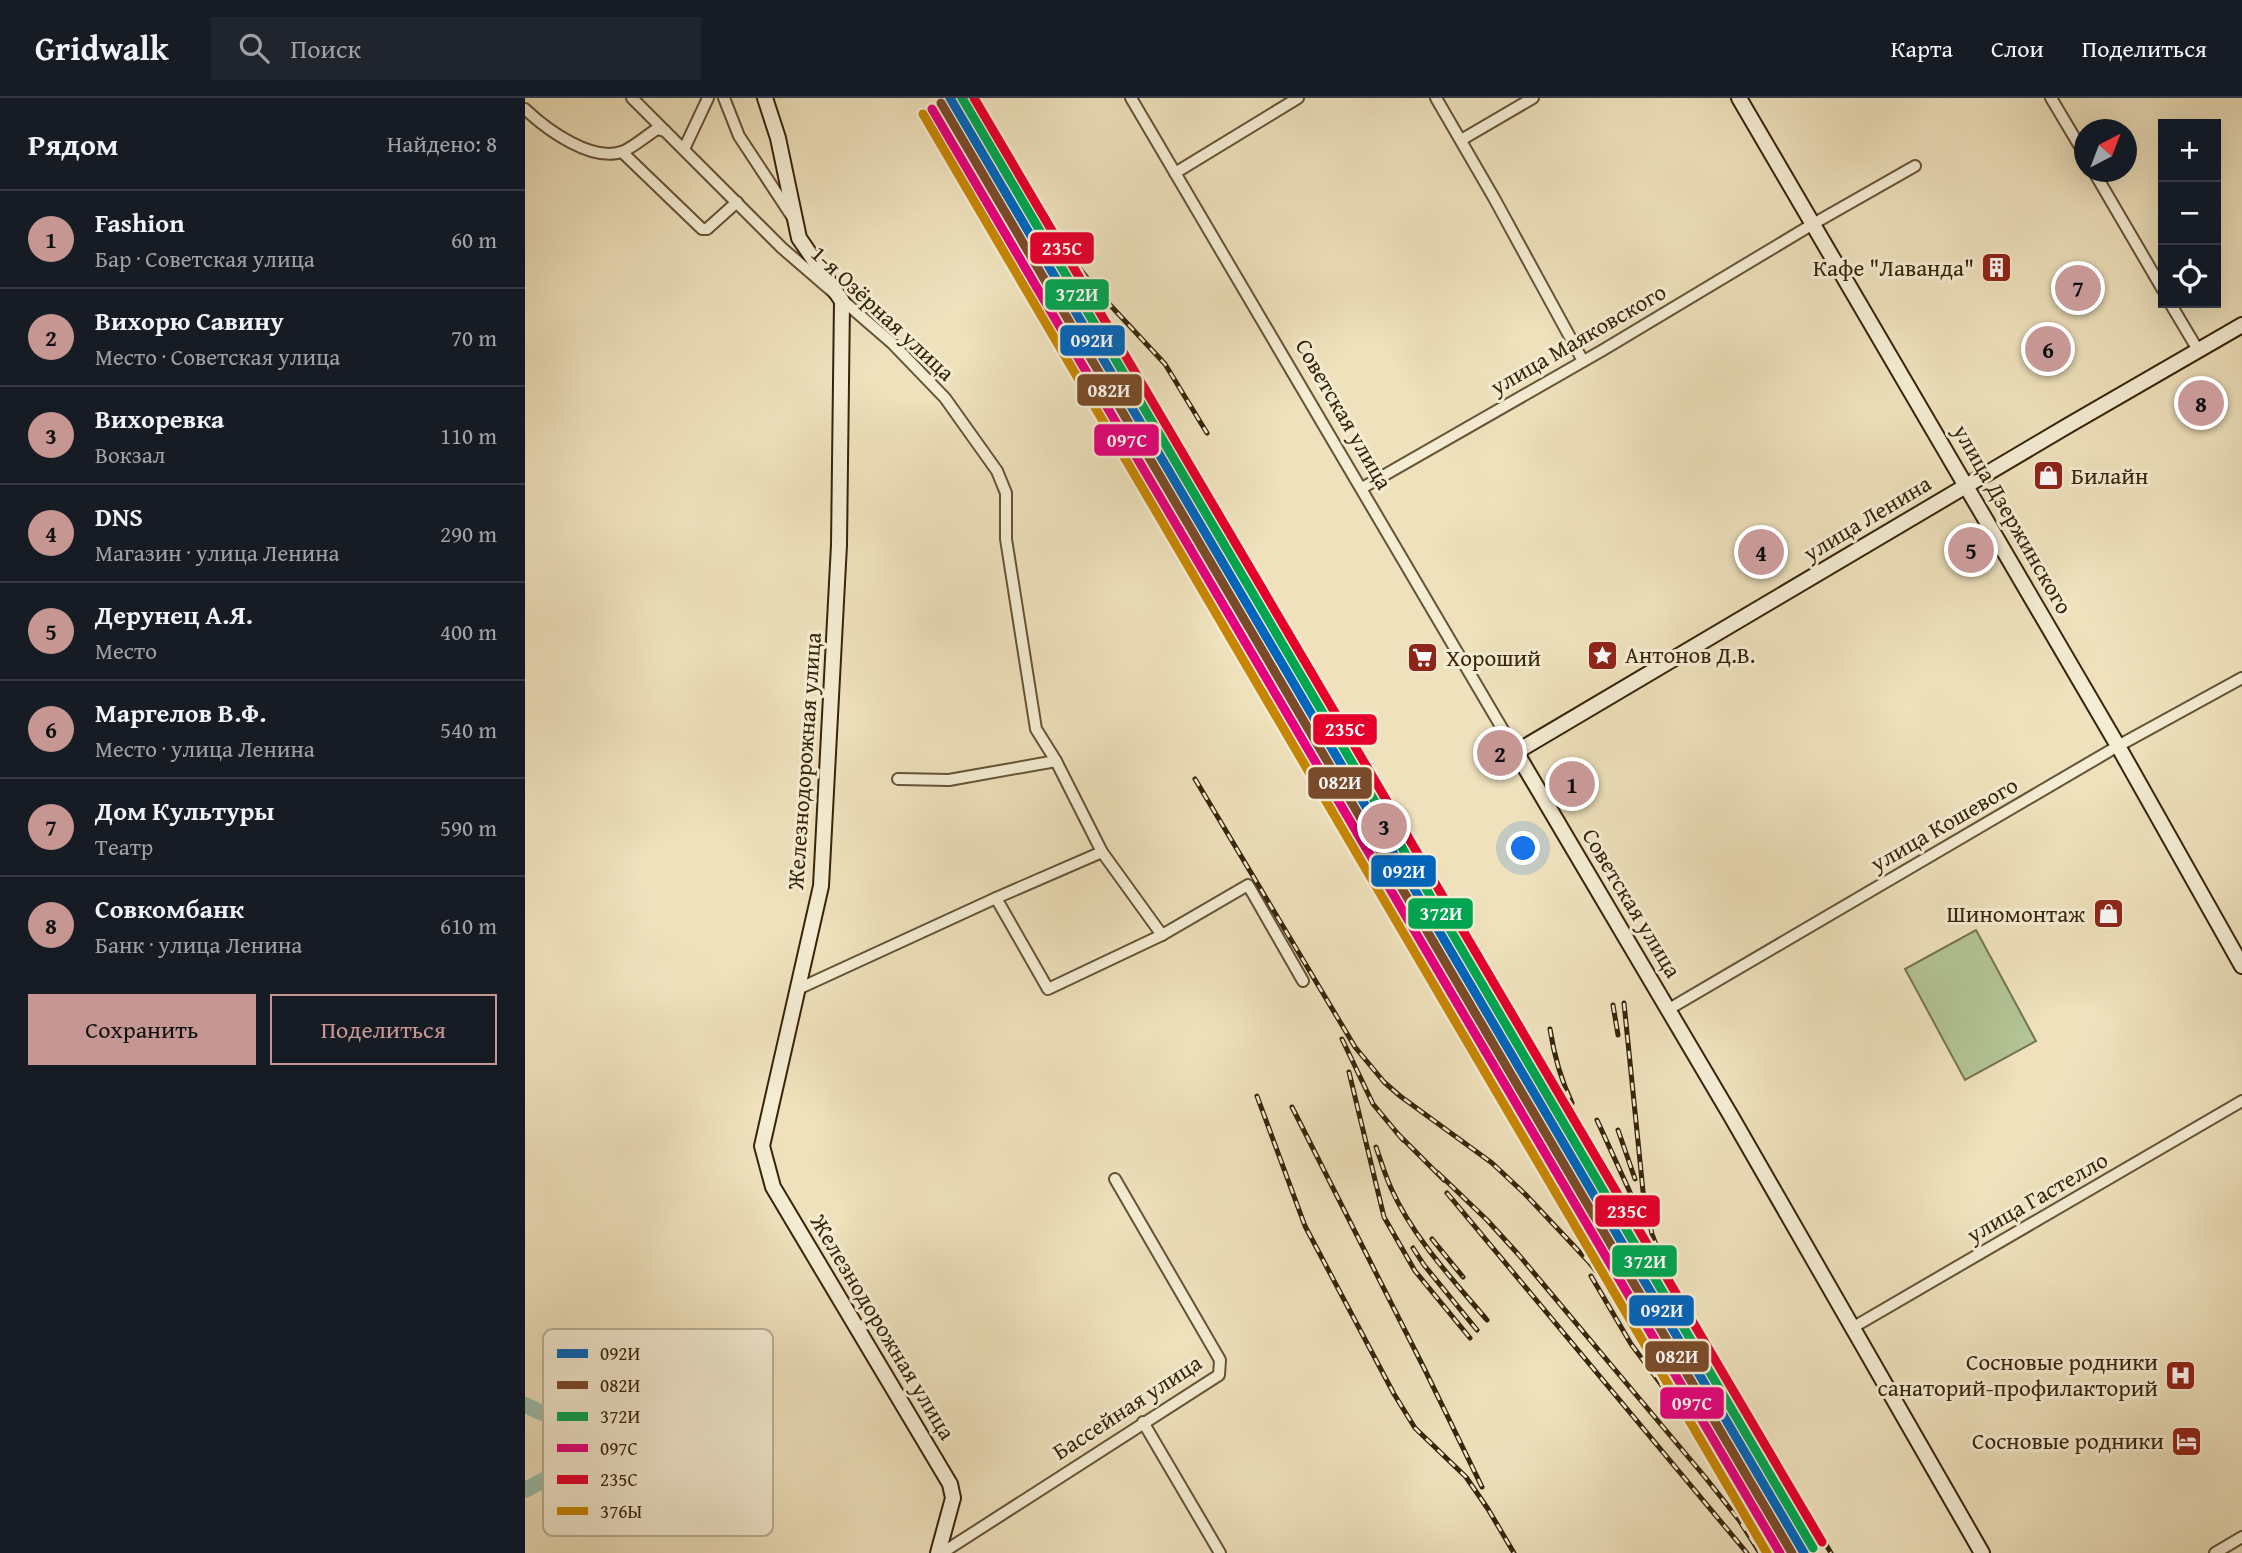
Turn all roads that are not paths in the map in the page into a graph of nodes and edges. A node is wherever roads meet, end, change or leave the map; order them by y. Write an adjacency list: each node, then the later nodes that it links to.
1 (632, 98): 12 (street, 1-я Озёрная улица)
2 (708, 98): 15 (street)
3 (725, 98): 21 (street)
4 (765, 98): 21 (street)
5 (1131, 98): 18 (street, Советская улица)
6 (1299, 98): 18 (street)
7 (1436, 98): 14 (street)
8 (1533, 98): 14 (street)
9 (1739, 98): 22 (street, улица Дзержинского)
10 (2051, 98): 13 (street)
11 (525, 109): 16 (street)
12 (665, 131): 15 (street, 1-я Озёрная улица); 16 (street)
13 (2074, 138)
14 (1461, 140): 28 (street)
15 (684, 149): 20 (street, 1-я Озёрная улица)
16 (622, 152): 20 (street)
17 (1915, 166): 22 (street, улица Маяковского)
18 (1175, 173): 30 (street, Советская улица)
19 (2100, 182): 23 (street)
20 (737, 202): 24 (street, 1-я Озёрная улица)
21 (794, 221): 24 (street)
22 (1814, 224): 28 (street, улица Маяковского); 29 (street, улица Дзержинского)
23 (2158, 281)
24 (842, 301): 34 (street, 1-я Озёрная улица); 41 (street, Железнодорожная улица)
25 (2173, 308): 27 (street)
26 (2242, 325): 27 (street, улица Ленина)
27 (2198, 350): 29 (street, улица Ленина)
28 (1583, 361): 30 (street, улица Маяковского)
29 (1966, 485): 32 (street, улица Дзержинского); 33 (street, улица Ленина)
30 (1361, 488): 33 (street, Советская улица)
31 (2242, 678): 32 (street, улица Кошевого)
32 (2118, 746): 39 (street, улица Дзержинского); 42 (street, улица Кошевого)
33 (1516, 752): 42 (street, Советская улица)
34 (1056, 761): 35 (street); 36 (street, 1-я Озёрная улица)
35 (898, 779)
36 (1102, 852): 37 (street); 38 (street, 1-я Озёрная улица)
37 (996, 898): 38 (street); 41 (street)
38 (1162, 934): 40 (street)
39 (2242, 967)
40 (1303, 981)
41 (798, 989): 48 (street, Железнодорожная улица)
42 (1669, 1009): 45 (street, Советская улица)
43 (2242, 1101): 45 (street, улица Гастелло)
44 (1115, 1179): 46 (street, Бассейная улица)
45 (1852, 1328): 50 (street, Советская улица)
46 (1143, 1422): 48 (street, Бассейная улица); 49 (street)
47 (2242, 1537): 51 (street)
48 (940, 1553)
49 (1220, 1553)
50 (1982, 1553)
51 (2215, 1553)

